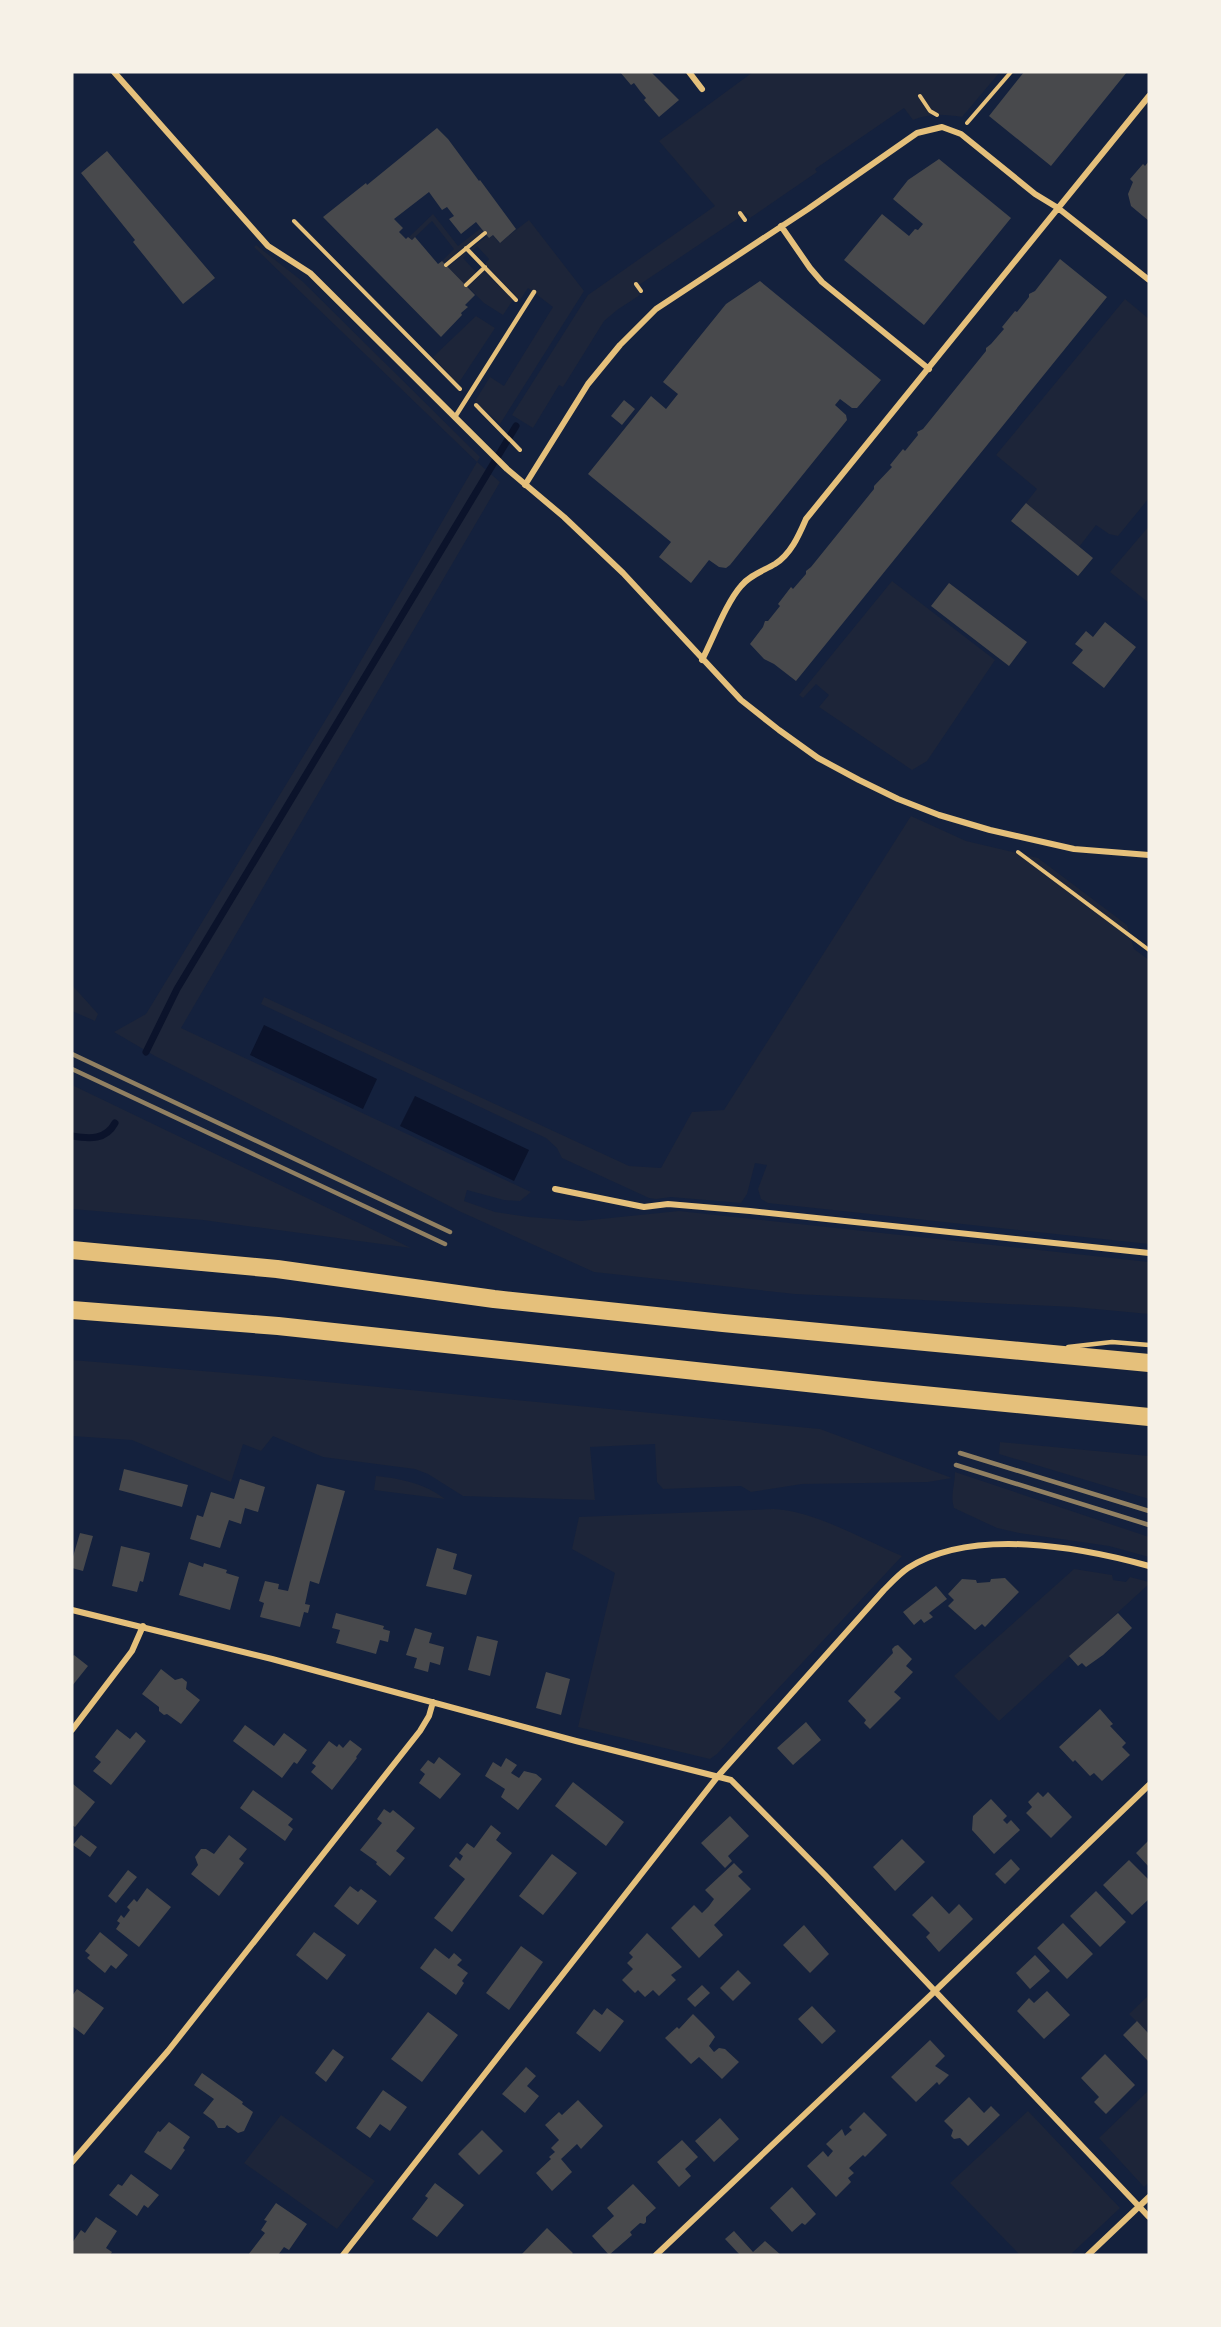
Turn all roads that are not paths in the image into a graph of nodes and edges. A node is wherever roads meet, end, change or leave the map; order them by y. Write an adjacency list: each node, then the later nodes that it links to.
1 (114, 72): 10 (street)
2 (688, 72): 3 (street)
3 (702, 88)
4 (1149, 96): 5 (street)
5 (1058, 208): 6 (street); 7 (street); 9 (street)
6 (781, 226): 9 (street); 11 (street)
7 (1149, 280)
8 (534, 292): 10 (lane)
9 (929, 369): 12 (street)
10 (455, 417): 11 (street)
11 (525, 485): 12 (street)
12 (702, 660): 13 (street)
13 (1149, 855)
14 (555, 1189): 16 (street)
15 (72, 1250): 19 (highway)
16 (1149, 1253)
17 (72, 1310): 21 (highway)
18 (1149, 1345): 19 (lane)
19 (1037, 1352): 20 (highway)
20 (1149, 1363)
21 (1149, 1417)
22 (1149, 1566): 27 (street)
23 (72, 1610): 24 (street)
24 (142, 1626): 25 (street); 26 (street)
25 (433, 1702): 27 (street); 30 (street)
26 (72, 1730)
27 (718, 1776): 29 (street); 34 (street)
28 (1149, 1785): 29 (street)
29 (934, 1992): 32 (street); 35 (street)
30 (72, 2162)
31 (1149, 2197): 32 (street)
32 (1139, 2207): 33 (street); 36 (street)
33 (1149, 2217)
34 (343, 2255)
35 (656, 2255)
36 (1088, 2255)

